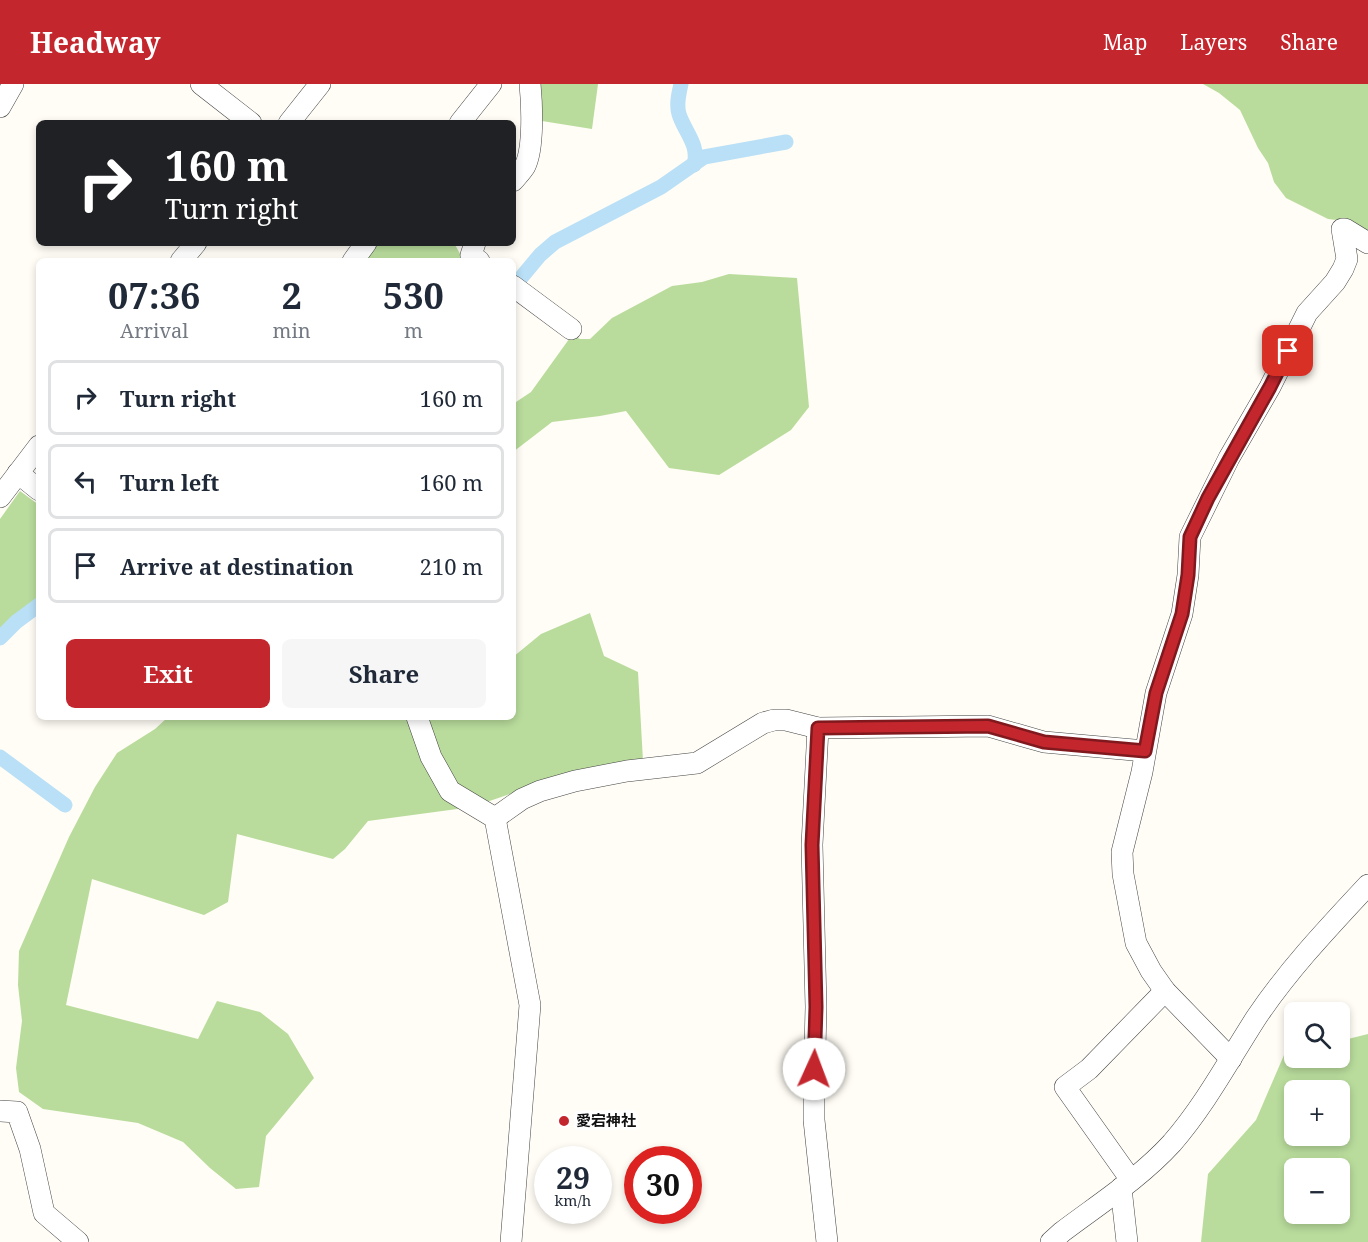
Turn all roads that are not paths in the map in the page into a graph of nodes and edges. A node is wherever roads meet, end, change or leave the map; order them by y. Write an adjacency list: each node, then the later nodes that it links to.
1 (14, 84): 6 (street)
2 (201, 84): 7 (street)
3 (320, 84): 8 (street)
4 (491, 84): 9 (street)
5 (530, 84): 10 (street)
6 (0, 107)
7 (247, 120)
8 (291, 120)
9 (462, 120)
10 (516, 177)
11 (1368, 243): 20 (street)
12 (516, 288): 13 (street)
13 (571, 328)
14 (36, 450): 15 (street)
15 (18, 474): 16 (street); 17 (street)
16 (36, 488)
17 (0, 497)
18 (418, 720): 21 (street)
19 (818, 728): 20 (street); 21 (street); 29 (street)
20 (1145, 751): 23 (street)
21 (495, 819): 28 (street)
22 (1368, 885): 24 (street)
23 (1165, 991): 24 (street); 26 (street)
24 (1231, 1059): 26 (street)
25 (0, 1111): 27 (street)
26 (1126, 1184): 30 (street); 31 (street)
27 (78, 1242)
28 (511, 1242)
29 (827, 1242)
30 (1052, 1242)
31 (1127, 1242)

